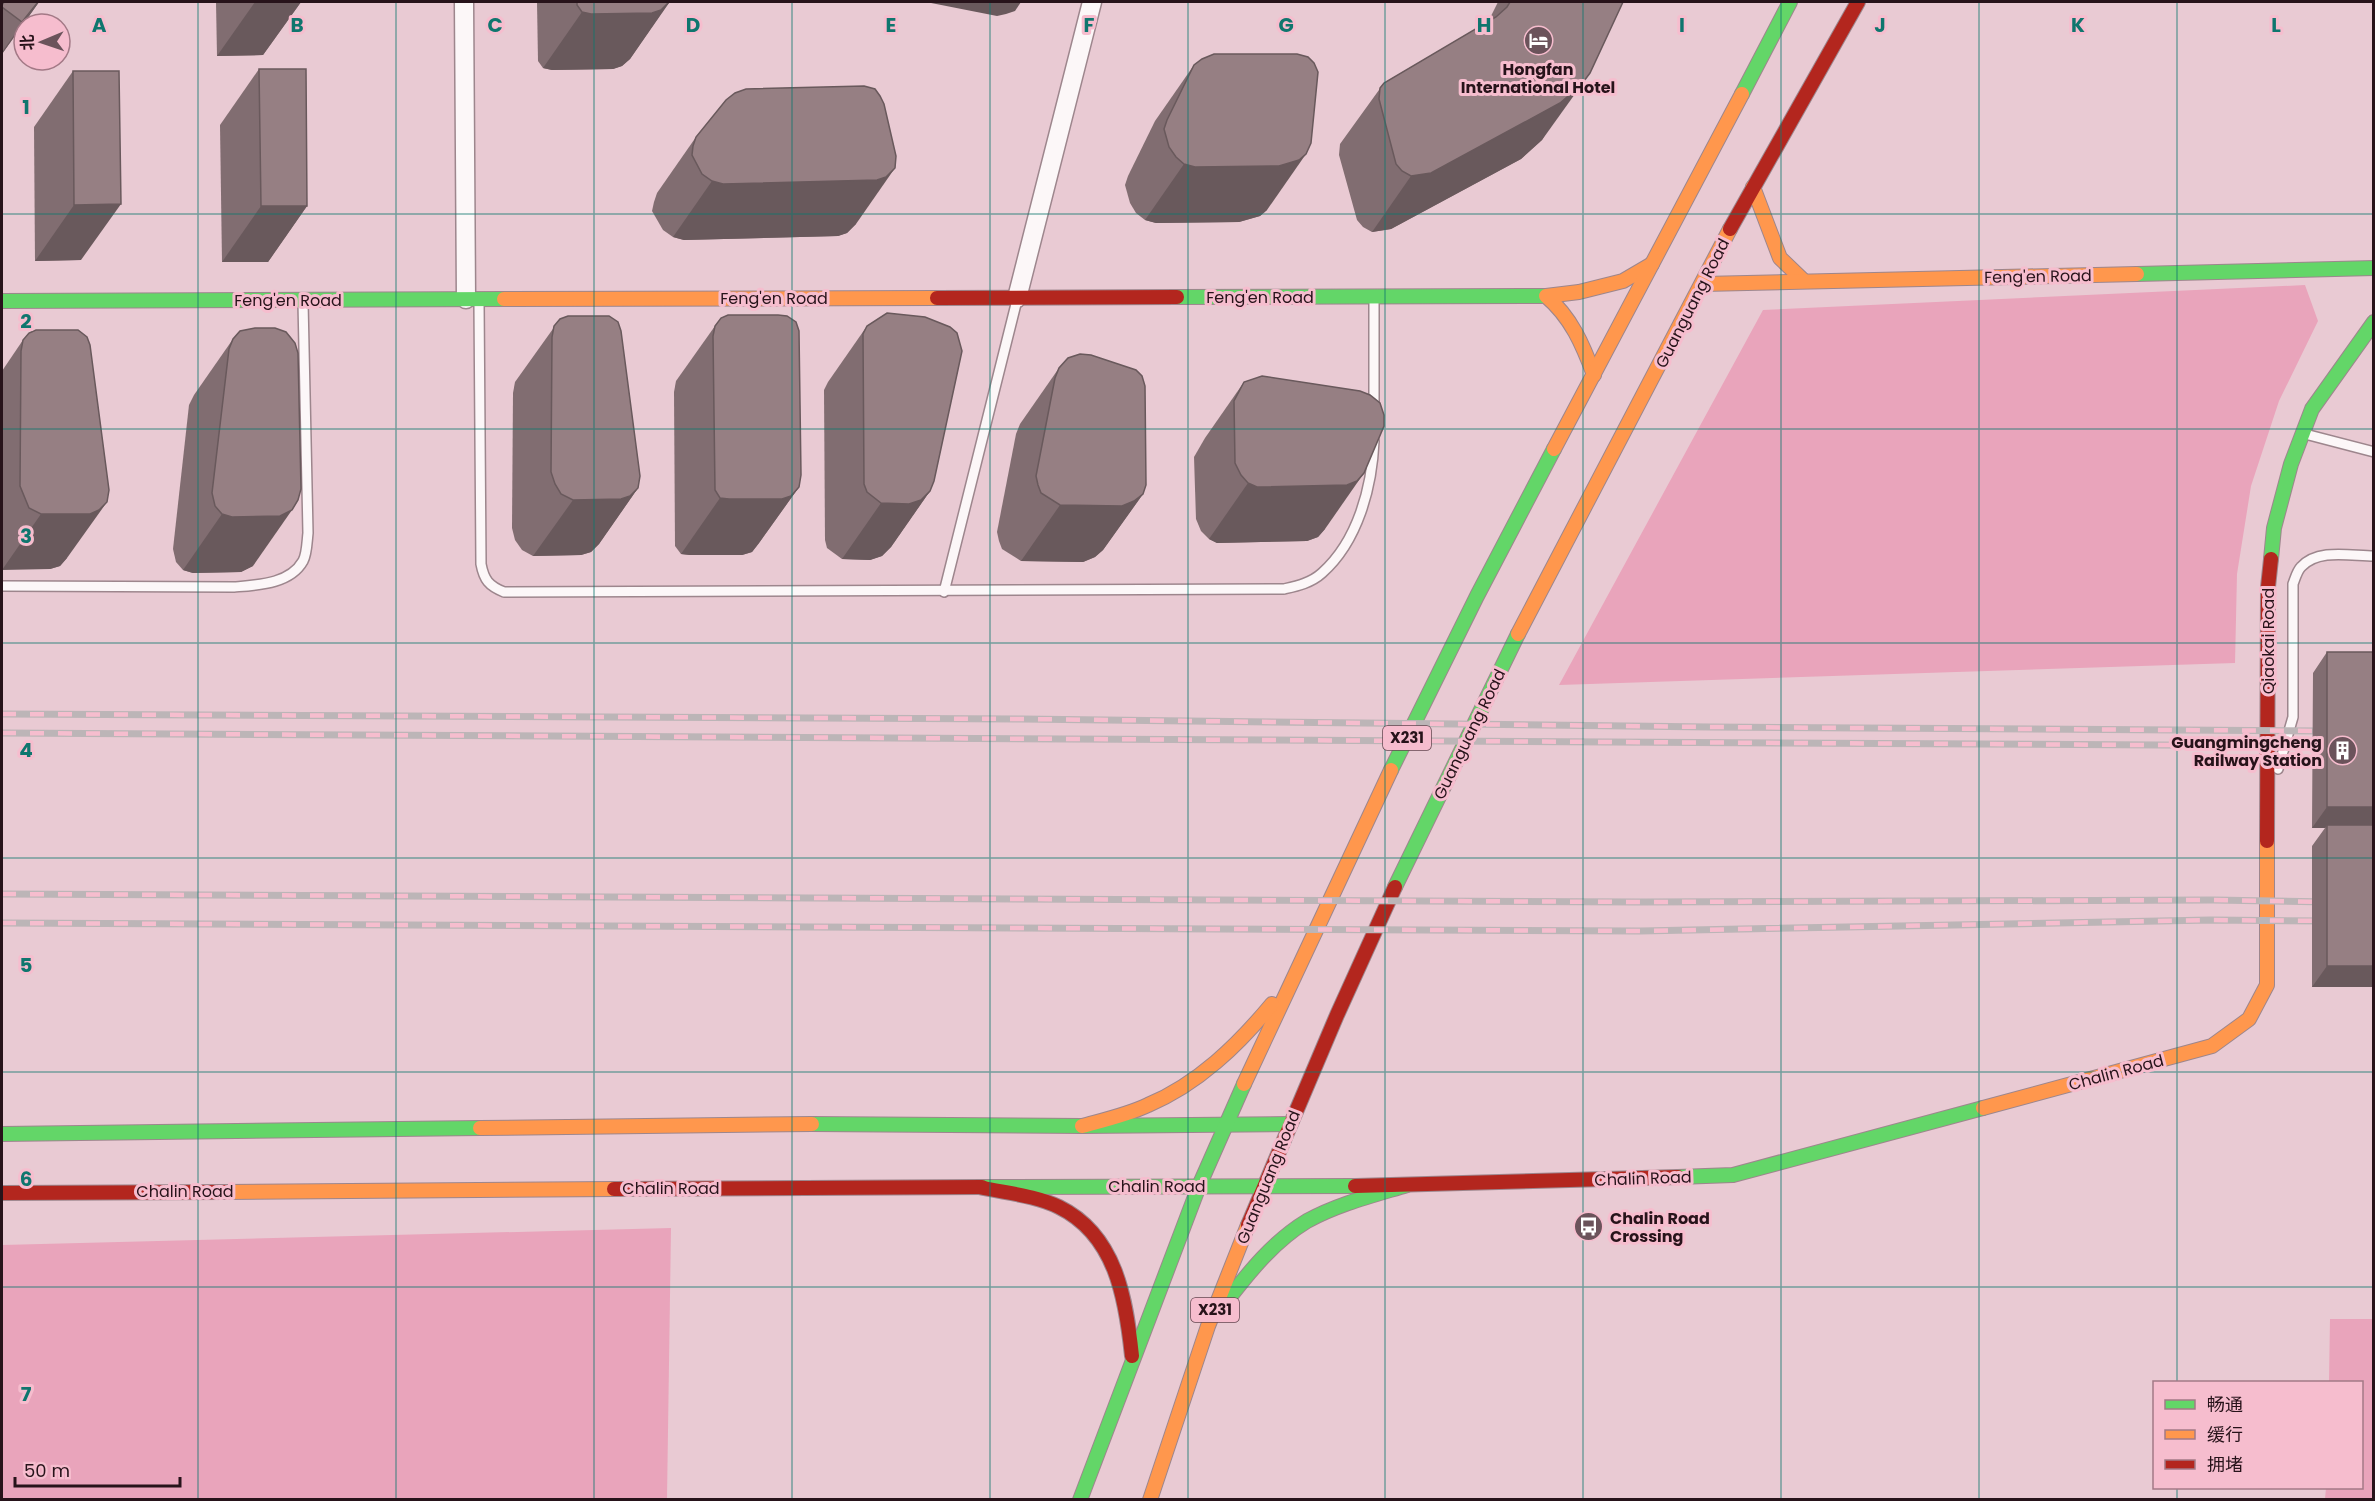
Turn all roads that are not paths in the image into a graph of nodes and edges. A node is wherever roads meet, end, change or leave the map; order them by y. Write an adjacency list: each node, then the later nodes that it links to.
1 (464, 2): 13 (street)
2 (1092, 2): 12 (street)
3 (1790, 2): 6 (street, X231)
4 (1858, 2): 5 (street, Guanguang Road / X231)
5 (1753, 187): 8 (street); 9 (street, Guanguang Road / X231)
6 (1652, 264): 11 (street, Feng'en Road); 17 (street, X231)
7 (2373, 268): 8 (street, Feng'en Road)
8 (1804, 281): 9 (street, Feng'en Road)
9 (1702, 284): 28 (street, Guanguang Road / X231)
10 (1374, 296): 11 (street, Feng'en Road); 12 (street, Feng'en Road); 18 (lane)
11 (1546, 296): 17 (street)
12 (1017, 298): 13 (street, Feng'en Road); 24 (lane)
13 (473, 299): 14 (street, Feng'en Road); 24 (lane)
14 (303, 300): 15 (street, Feng'en Road); 23 (lane)
15 (2, 301)
16 (2373, 322): 20 (street, Qiaokai Road)
17 (1594, 375): 26 (street, X231)
18 (1374, 420)
19 (1374, 431): 24 (lane)
20 (2302, 434): 21 (lane); 25 (street, Qiaokai Road)
21 (2373, 452)
22 (2373, 556): 25 (lane)
23 (2, 586)
24 (944, 592)
25 (2268, 806): 27 (street, Qiaokai Road)
26 (1297, 974): 29 (street, X231); 30 (street)
27 (2267, 986): 32 (street, Chalin Road)
28 (1289, 1124): 29 (street); 35 (street, Guanguang Road / X231)
29 (1225, 1125): 30 (street); 34 (street, X231)
30 (1082, 1126): 31 (street)
31 (2, 1134)
32 (1407, 1185): 35 (street, Chalin Road); 37 (street)
33 (978, 1186): 34 (street, Chalin Road); 36 (street, Chalin Road); 38 (street)
34 (1199, 1186): 35 (street, Chalin Road); 38 (street, X231)
35 (1263, 1187): 37 (street, Guanguang Road / X231)
36 (2, 1193)
37 (1208, 1326): 40 (street, Guanguang Road / X231)
38 (1132, 1363): 39 (street, X231)
39 (1080, 1500)
40 (1150, 1500)

